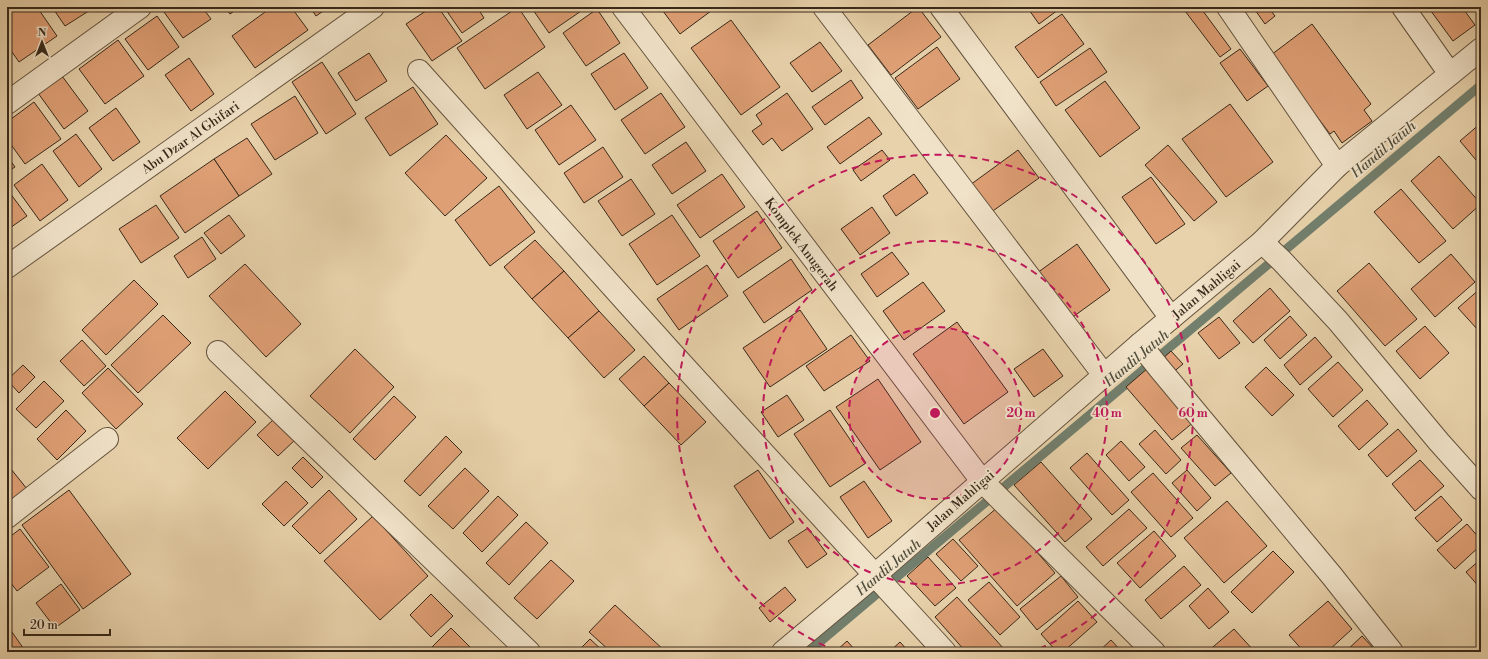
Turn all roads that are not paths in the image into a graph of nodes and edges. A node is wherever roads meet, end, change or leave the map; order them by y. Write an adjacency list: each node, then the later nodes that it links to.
1 (140, 7): 11 (street)
2 (373, 7): 14 (street, Abu Dzar Al Ghifari)
3 (623, 7): 21 (street, Komplek Anugerah)
4 (824, 7): 18 (street)
5 (941, 7): 15 (street)
6 (1228, 7): 12 (street)
7 (1403, 7): 10 (street)
8 (1481, 49): 10 (street, Jalan Mahligai)
9 (419, 71): 23 (street)
10 (1450, 74): 12 (street, Jalan Mahligai)
11 (7, 103)
12 (1337, 166): 13 (street, Jalan Mahligai)
13 (1271, 251): 15 (street, Jalan Mahligai); 20 (street)
14 (7, 267)
15 (1171, 318): 17 (street, Jalan Mahligai)
16 (218, 352): 24 (street)
17 (1149, 356): 18 (street, Jalan Mahligai); 28 (street)
18 (1104, 375): 21 (street, Jalan Mahligai)
19 (108, 439): 22 (street)
20 (1481, 489)
21 (991, 491): 23 (street, Jalan Mahligai); 27 (street, Komplek Anugerah)
22 (7, 517)
23 (882, 583): 25 (street, Jalan Mahligai); 26 (street)
24 (529, 652)
25 (783, 652)
26 (945, 652)
27 (1154, 652)
28 (1392, 652)

